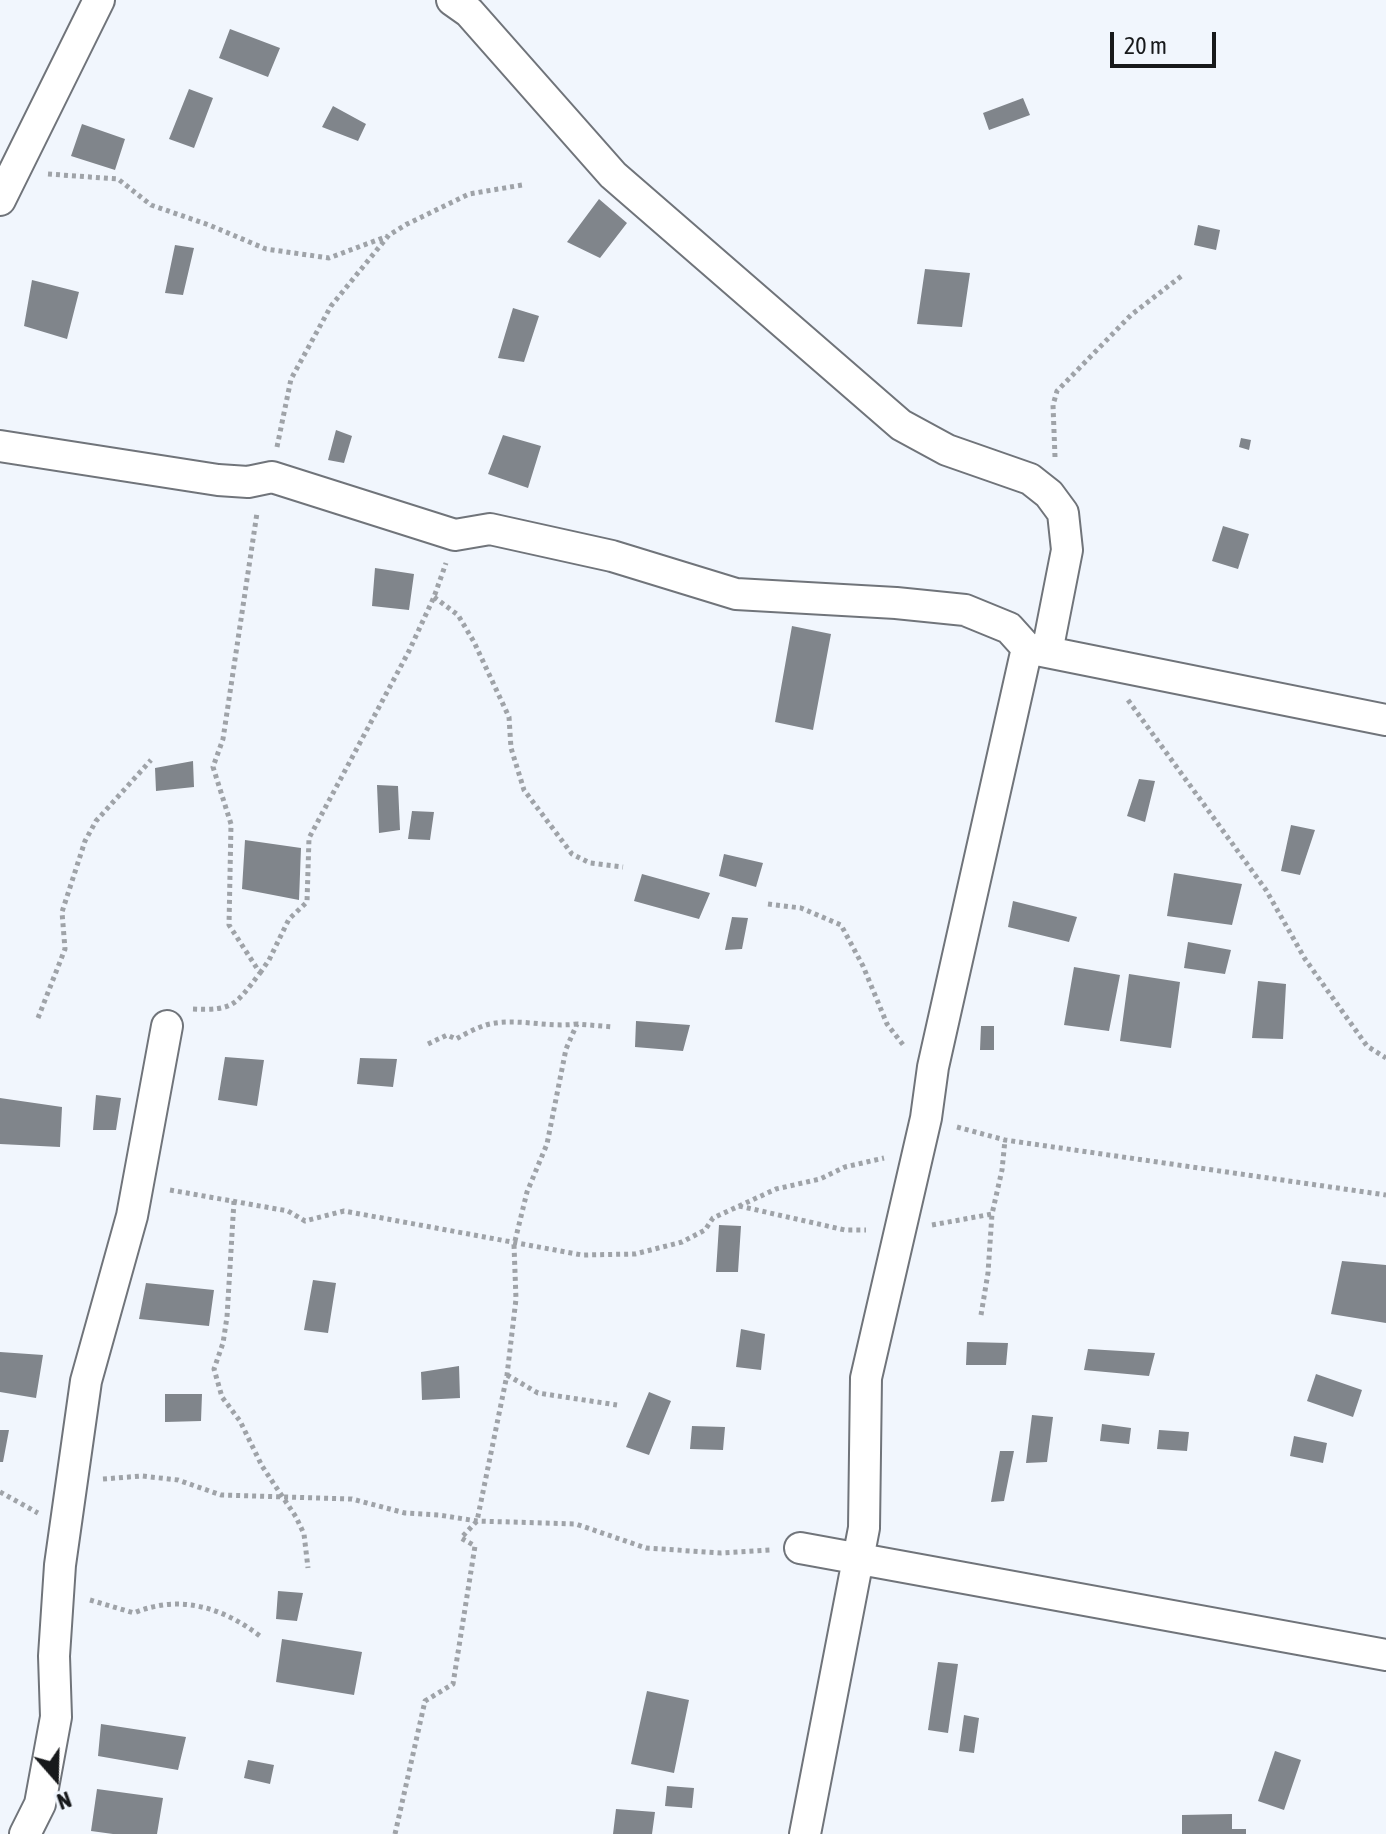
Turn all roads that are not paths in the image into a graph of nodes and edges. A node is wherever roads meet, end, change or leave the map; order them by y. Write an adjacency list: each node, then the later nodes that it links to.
1 (99, 0): 3 (street)
2 (452, 0): 5 (street)
3 (0, 200)
4 (0, 446): 5 (street)
5 (1037, 650): 6 (street); 9 (street)
6 (1386, 720)
7 (167, 1026): 11 (street)
8 (800, 1548): 9 (street)
9 (858, 1559): 10 (street); 12 (street)
10 (1386, 1655)
11 (25, 1834)
12 (805, 1834)

